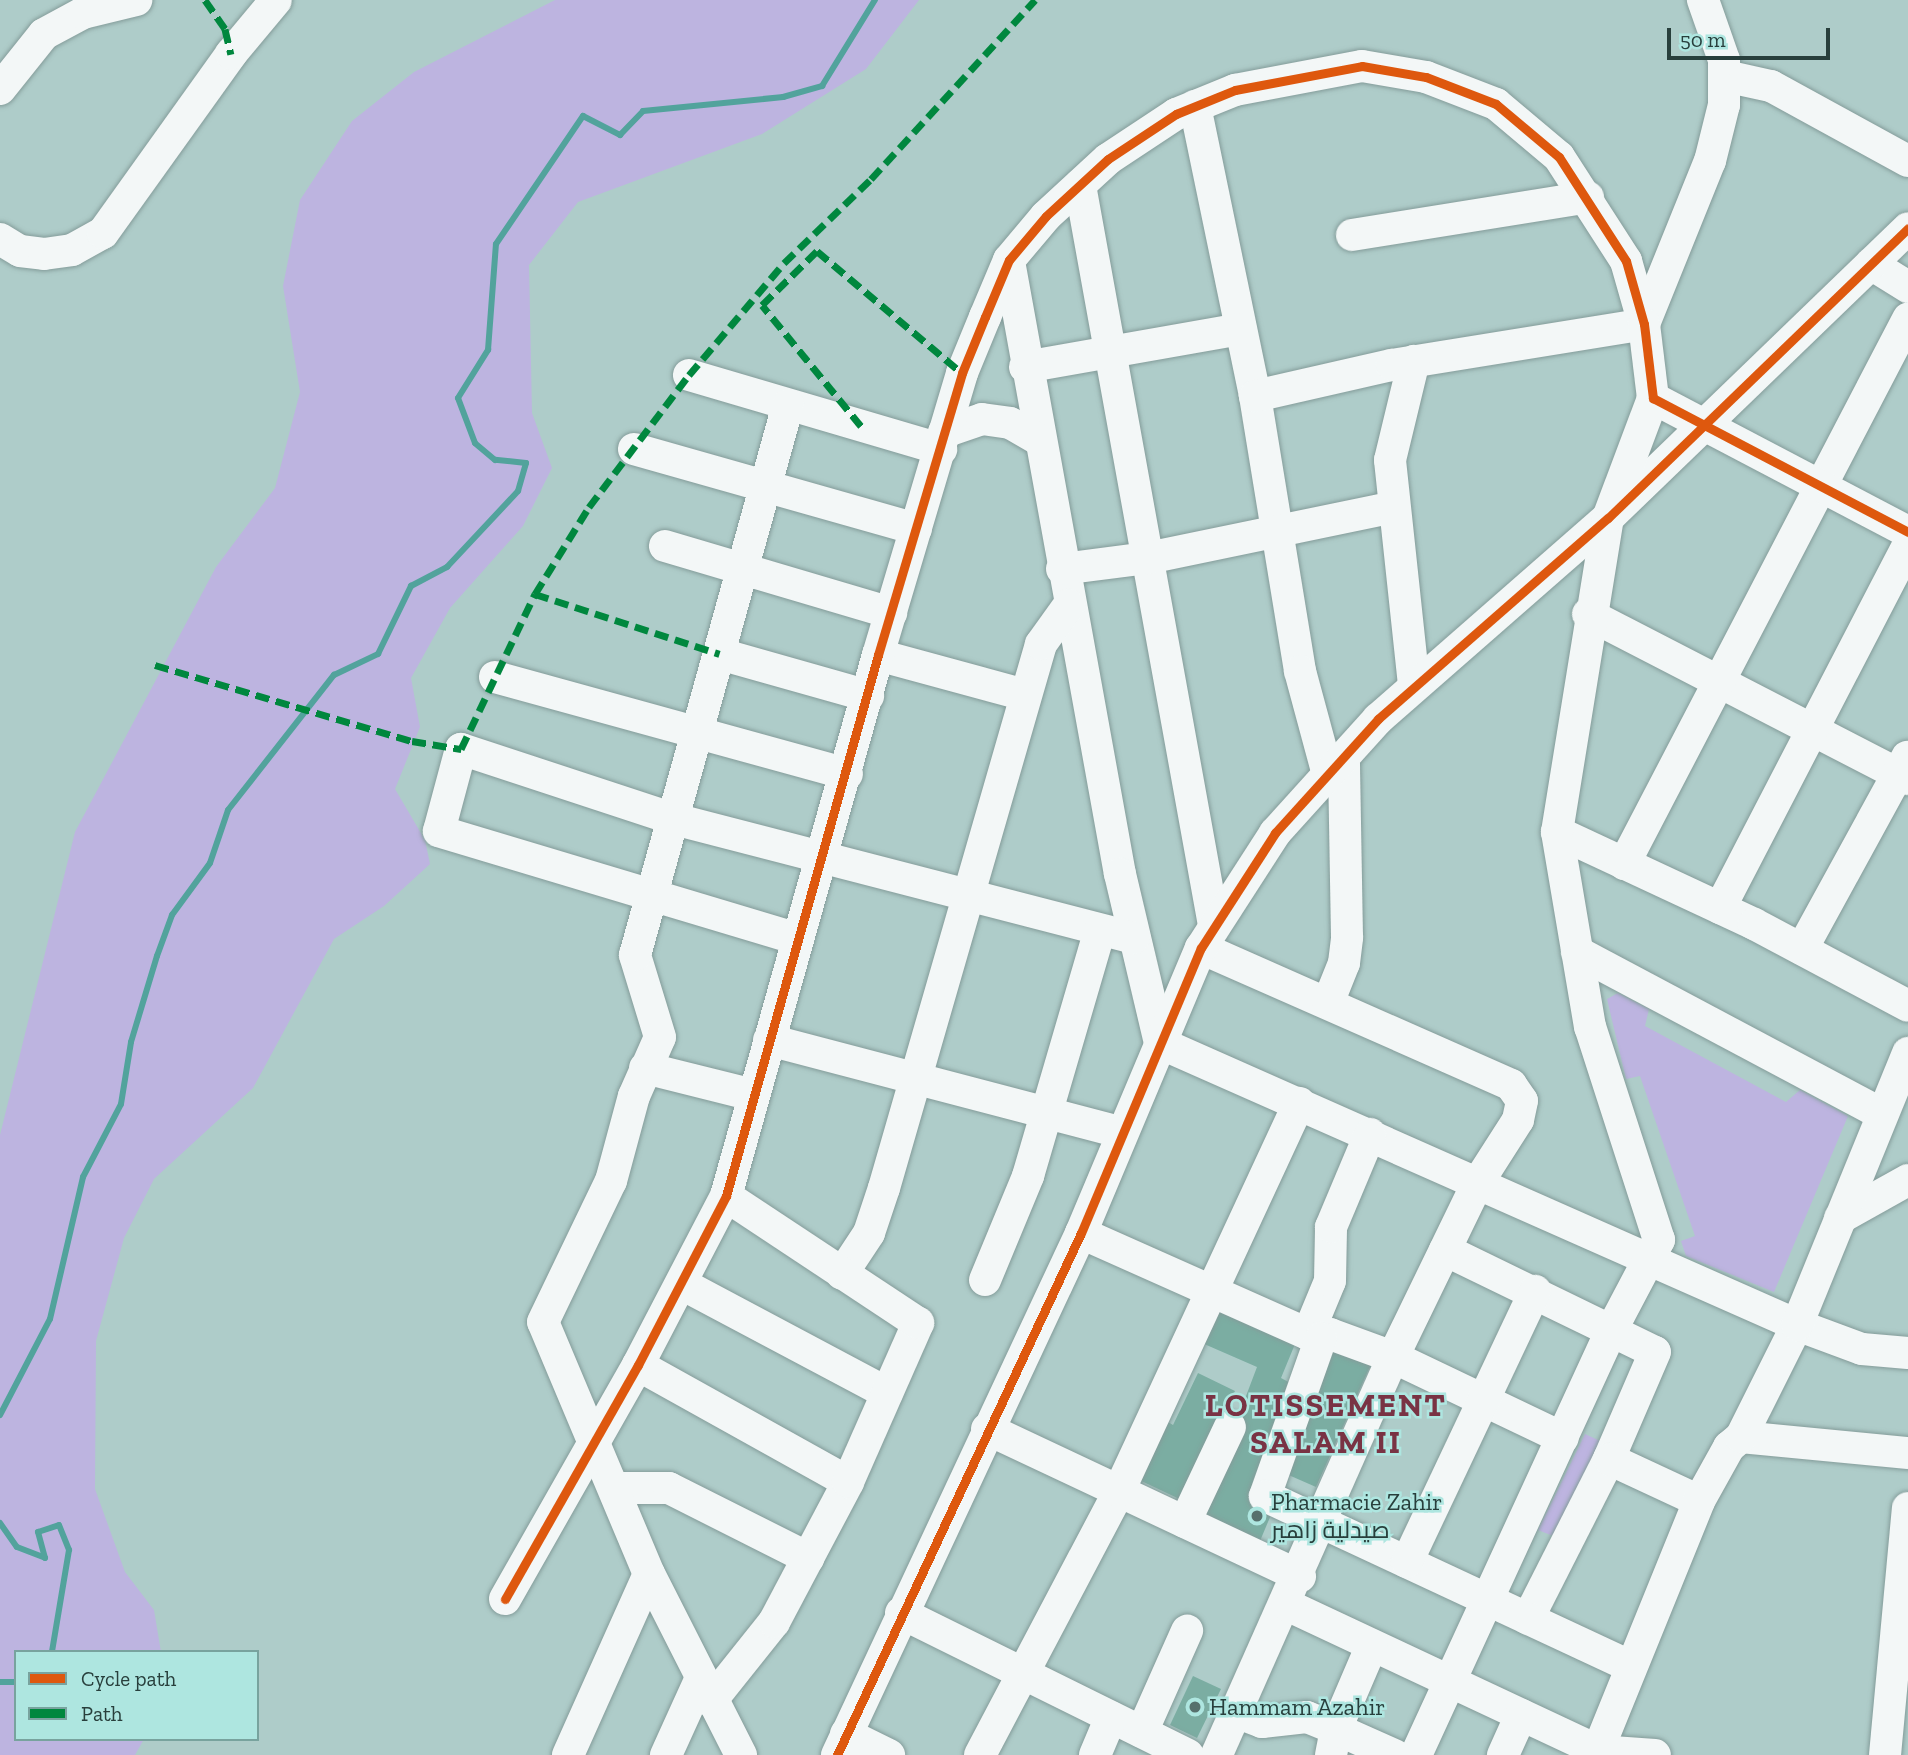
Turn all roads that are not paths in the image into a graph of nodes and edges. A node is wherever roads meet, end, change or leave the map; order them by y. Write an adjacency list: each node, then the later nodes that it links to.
1 (136, 0): 5 (street)
2 (276, 0): 12 (street)
3 (1703, 0): 4 (street)
4 (1725, 76): 7 (street); 17 (street)
5 (0, 89)
6 (1195, 106): 8 (street); 9 (street); 18 (street)
7 (1908, 161)
8 (1080, 185): 13 (street); 19 (street)
9 (1588, 197): 11 (street); 17 (street)
10 (1908, 228): 14 (street)
11 (1352, 235)
12 (0, 239)
13 (1009, 260): 21 (street); 28 (street)
14 (1871, 264): 15 (street); 26 (street)
15 (1908, 287)
16 (1908, 319): 30 (street)
17 (1644, 324): 20 (street); 24 (street)
18 (1241, 328): 19 (street); 23 (street)
19 (1110, 354): 21 (street); 39 (street)
20 (1414, 360): 23 (street); 32 (street)
21 (1025, 367): 27 (street)
22 (689, 375): 25 (street)
23 (1255, 396): 35 (street)
24 (1653, 398): 26 (street); 33 (street)
25 (788, 405): 28 (street); 31 (street)
26 (1705, 424): 30 (street); 33 (street)
27 (1038, 439): 28 (street); 40 (street)
28 (942, 441): 34 (street)
29 (634, 449): 31 (street)
30 (1819, 486): 36 (street); 48 (street)
31 (769, 488): 34 (street); 41 (street)
32 (1394, 508): 35 (street); 49 (street)
33 (1608, 518): 44 (street); 49 (street)
34 (916, 529): 43 (street)
35 (1277, 533): 39 (street); 54 (street)
36 (1908, 533)
37 (665, 546): 41 (street)
38 (1908, 546): 52 (street)
39 (1148, 558): 40 (street); 65 (street)
40 (1062, 569): 42 (street)
41 (744, 571): 43 (street); 45 (street)
42 (1069, 605): 50 (street); 66 (street)
43 (891, 613): 46 (street)
44 (1588, 614): 48 (street); 58 (street)
45 (720, 654): 51 (street); 53 (street)
46 (878, 655): 50 (street); 51 (street)
47 (495, 677): 53 (street)
48 (1719, 679): 52 (street); 60 (street)
49 (1414, 685): 54 (street)
50 (1025, 695): 61 (street)
51 (868, 696): 56 (street)
52 (1812, 730): 55 (street); 63 (street)
53 (698, 734): 56 (street); 57 (street)
54 (1335, 764): 65 (street); 70 (street)
55 (1905, 769): 68 (street)
56 (846, 774): 59 (street)
57 (674, 819): 59 (street); 62 (street); 62 (street)
58 (1557, 832): 60 (street); 69 (street)
59 (823, 856): 61 (street); 67 (street)
60 (1624, 864): 63 (street)
61 (967, 895): 64 (street); 76 (street)
62 (651, 897): 67 (street); 75 (street)
63 (1720, 908): 68 (street)
64 (1100, 930): 66 (street); 79 (street)
65 (1207, 936): 70 (street); 73 (street)
66 (1134, 938): 73 (street)
67 (798, 939): 72 (street)
68 (1801, 949): 71 (street)
69 (1577, 953): 80 (street); 89 (street)
70 (1328, 1003): 84 (street)
71 (1908, 1006)
72 (769, 1040): 76 (street); 77 (street)
73 (1160, 1043): 78 (street); 81 (street)
74 (1908, 1053): 80 (street)
75 (645, 1068): 77 (street); 107 (street)
76 (914, 1076): 79 (street); 90 (street)
77 (754, 1095): 85 (street)
78 (1299, 1102): 82 (street); 94 (street)
79 (1048, 1110): 81 (street); 91 (street)
80 (1882, 1114): 86 (street)
81 (1120, 1132): 87 (street)
82 (1370, 1134): 84 (street); 97 (street)
83 (1908, 1180): 86 (street)
84 (1477, 1184): 88 (street); 89 (street)
85 (726, 1196): 90 (street); 92 (street)
86 (1840, 1218): 95 (street)
87 (1081, 1233): 94 (street); 104 (street)
88 (1445, 1250): 93 (street); 99 (street)
89 (1650, 1262): 95 (street); 96 (street)
90 (842, 1274): 101 (street)
91 (985, 1280)
92 (682, 1284): 100 (street); 101 (street)
93 (1535, 1291): 96 (street); 102 (street)
94 (1210, 1292): 97 (street); 112 (street)
95 (1797, 1325): 98 (street); 105 (street)
96 (1612, 1329): 106 (street); 109 (street)
97 (1314, 1336): 99 (street); 116 (street)
98 (1908, 1353)
99 (1393, 1357): 102 (street); 116 (street)
100 (638, 1365): 107 (street); 110 (street)
101 (887, 1392): 110 (street)
102 (1486, 1399): 106 (street); 119 (street)
103 (1230, 1427): 115 (street)
104 (987, 1429): 112 (street); 125 (street)
105 (1741, 1437): 108 (street); 113 (street)
106 (1563, 1438): 122 (street)
107 (593, 1446): 111 (street); 123 (street)
108 (1908, 1453)
109 (1609, 1459): 113 (street); 126 (street)
110 (848, 1482): 118 (street)
111 (615, 1488): 118 (street); 120 (street)
112 (1119, 1491): 115 (street); 131 (street)
113 (1699, 1501): 130 (street)
114 (1908, 1508): 117 (street)
115 (1185, 1522): 121 (street)
116 (1323, 1523): 119 (street); 121 (street)
117 (1906, 1550): 129 (street)
118 (808, 1559): 133 (street)
119 (1407, 1562): 122 (street)
120 (649, 1574): 133 (street); 141 (street)
121 (1300, 1576): 124 (street)
122 (1485, 1598): 126 (street); 132 (street)
123 (505, 1599)
124 (1287, 1605): 128 (street); 134 (street)
125 (901, 1613): 131 (street); 139 (street)
126 (1528, 1619): 130 (street)
127 (1186, 1632): 137 (street)
128 (1372, 1645): 132 (street); 138 (street)
129 (1903, 1646): 153 (street)
130 (1630, 1666): 140 (street)
131 (1022, 1673): 136 (street); 145 (street)
132 (1450, 1681): 135 (street); 150 (street)
133 (705, 1690): 142 (street); 143 (street)
134 (1236, 1712): 138 (street); 148 (street)
135 (1521, 1715): 140 (street); 151 (street)
136 (1111, 1717): 137 (street); 146 (street)
137 (1142, 1732): 147 (street)
138 (1333, 1742): 149 (street)
139 (842, 1744): 144 (street)
140 (1597, 1753): 152 (street)
141 (568, 1755)
142 (666, 1755)
143 (741, 1755)
144 (889, 1755)
145 (979, 1755)
146 (1095, 1755)
147 (1188, 1755)
148 (1217, 1755)
149 (1394, 1755)
150 (1416, 1755)
151 (1503, 1755)
152 (1655, 1755)
153 (1885, 1755)

